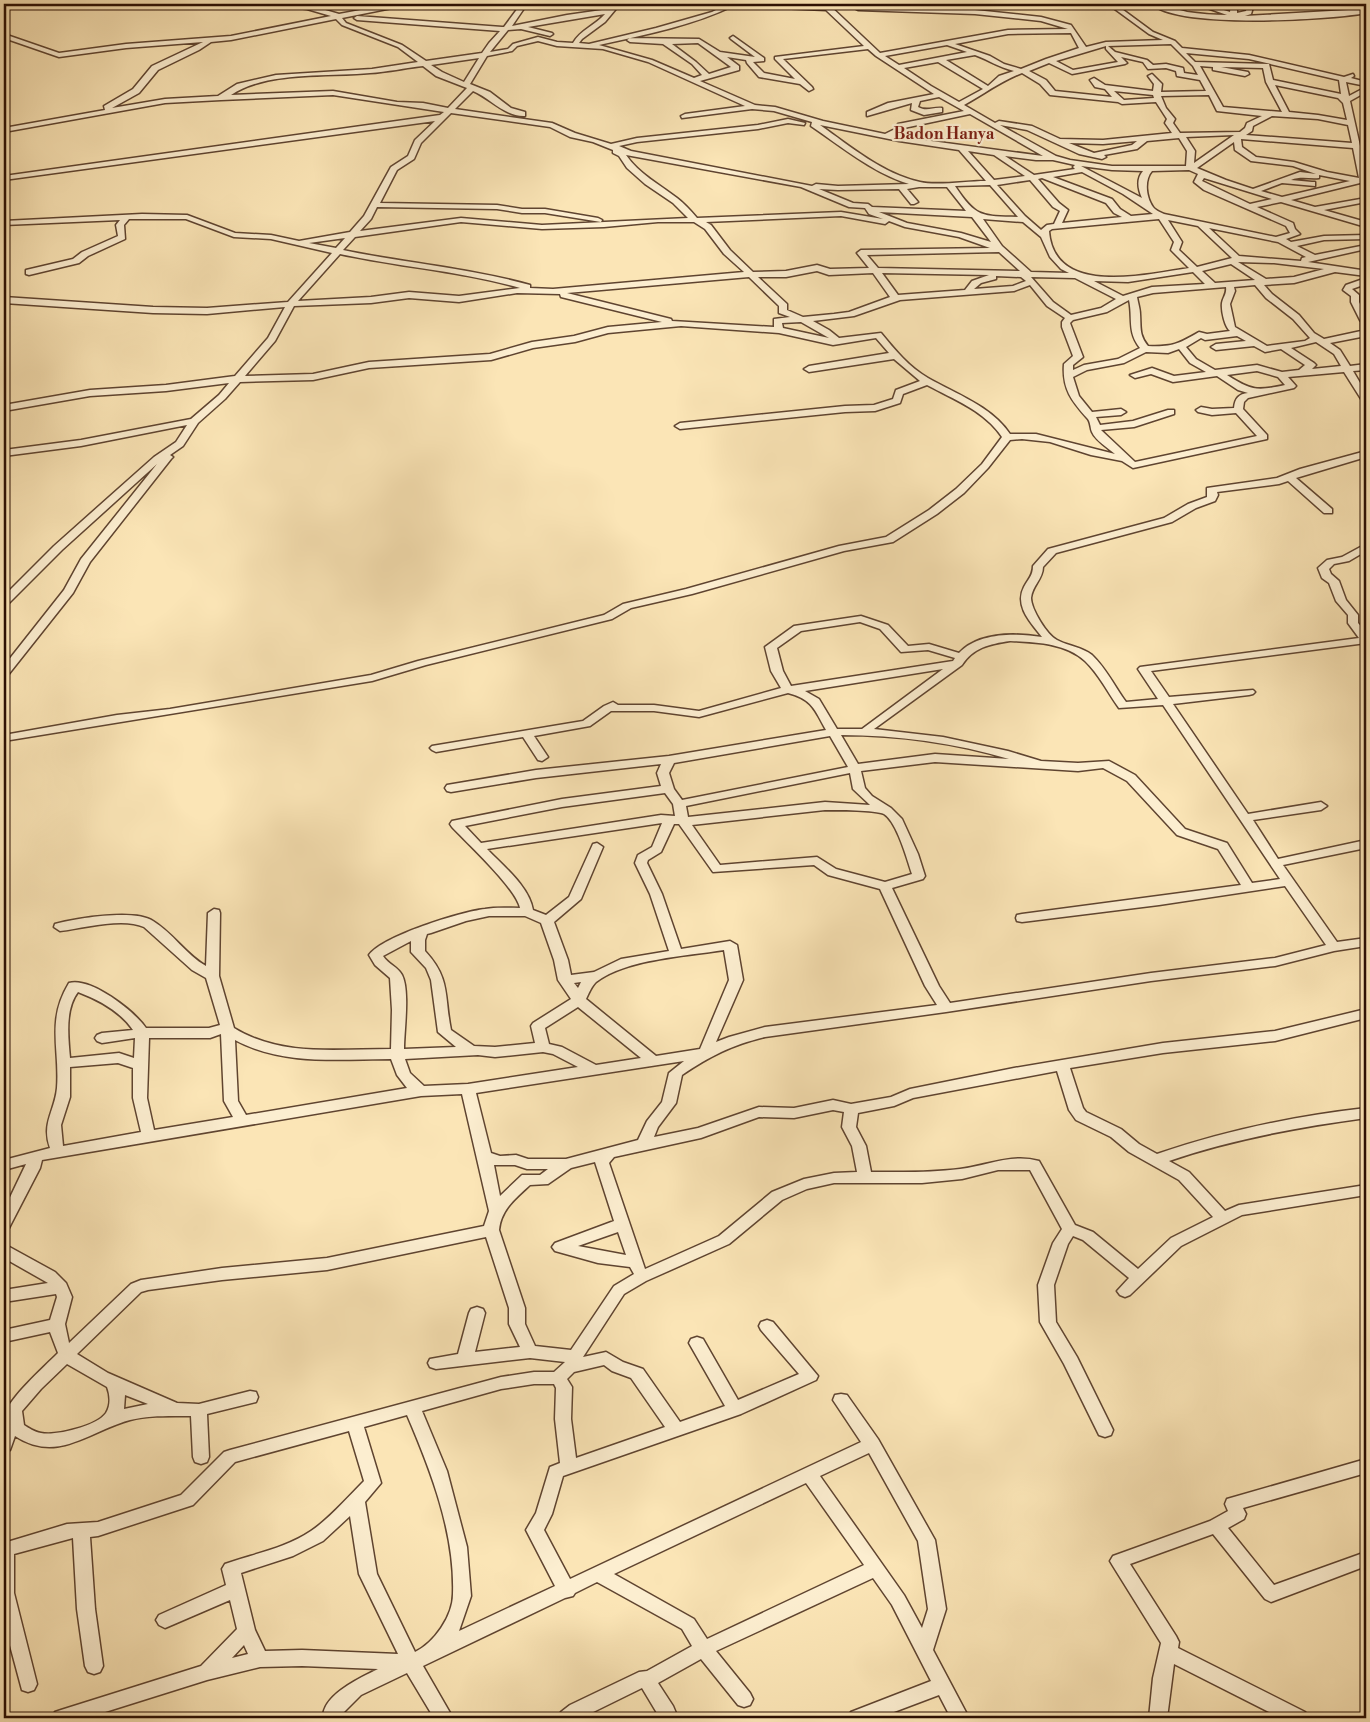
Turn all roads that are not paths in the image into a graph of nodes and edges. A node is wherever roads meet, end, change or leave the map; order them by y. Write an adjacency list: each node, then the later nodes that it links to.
1 (282, 4): 16 (street)
2 (402, 4): 16 (street)
3 (524, 4): 20 (street)
4 (617, 4): 14 (street)
5 (720, 4): 6 (street)
6 (732, 4): 12 (street); 18 (street)
7 (1111, 4): 30 (street)
8 (1156, 4): 17 (street)
9 (1199, 4): 17 (street)
10 (1234, 4): 17 (street)
11 (1251, 4): 17 (street)
12 (826, 6): 34 (street)
13 (858, 8): 22 (street)
14 (612, 11): 19 (street); 31 (street)
15 (1366, 11): 17 (street)
16 (336, 16): 20 (street); 27 (street); 47 (street)
17 (1232, 16)
18 (675, 24): 21 (street); 25 (street)
19 (518, 27): 20 (street); 31 (street)
20 (506, 29): 37 (street)
21 (683, 30)
22 (1073, 31): 32 (street); 35 (street)
23 (691, 35): 28 (street)
24 (4, 36): 27 (street)
25 (624, 37): 29 (street); 33 (street)
26 (733, 38): 43 (street)
27 (210, 41): 80 (street)
28 (699, 41): 29 (street); 39 (street)
29 (665, 42): 54 (street)
30 (1173, 42): 35 (street); 36 (street)
31 (576, 43): 33 (street); 37 (street)
32 (944, 43): 38 (street); 40 (street)
33 (586, 45): 59 (street)
34 (870, 46): 40 (street); 41 (street)
35 (1083, 49): 45 (street)
36 (1182, 50): 48 (street); 56 (street)
37 (486, 53): 47 (street); 62 (street)
38 (975, 53): 44 (street); 50 (street)
39 (718, 54): 42 (street); 54 (street)
40 (878, 55): 49 (street)
41 (777, 58): 42 (street); 43 (street)
42 (750, 59): 43 (street)
43 (762, 60)
44 (939, 60): 49 (street); 64 (street)
45 (1048, 60): 50 (street); 57 (street)
46 (1184, 61): 48 (street)
47 (427, 63): 62 (street); 72 (street)
48 (1194, 64): 51 (street); 57 (street); 60 (street)
49 (897, 66): 66 (street)
50 (1021, 72): 64 (street); 73 (street)
51 (1245, 74)
52 (1354, 74): 53 (street); 56 (street); 58 (street)
53 (1364, 74)
54 (706, 75): 59 (street)
55 (1152, 76): 71 (street)
56 (1330, 76): 58 (street)
57 (1202, 78): 69 (street)
58 (1345, 79): 61 (street); 75 (street)
59 (694, 80): 77 (street)
60 (1270, 82): 75 (street); 85 (street)
61 (1366, 84)
62 (468, 87): 82 (street); 93 (street)
63 (1118, 88): 67 (street); 67 (street); 71 (street)
64 (988, 89): 76 (street)
65 (1366, 89): 75 (street)
66 (930, 90): 68 (street); 70 (street)
67 (1108, 90): 73 (street)
68 (915, 92)
69 (1211, 93): 71 (street); 78 (street)
70 (940, 95): 74 (street); 76 (street)
71 (1157, 95): 73 (street); 97 (street)
72 (219, 98): 80 (street); 82 (street)
73 (1119, 100)
74 (916, 101): 76 (street); 83 (street)
75 (1345, 101): 79 (street)
76 (960, 105): 81 (street)
77 (756, 107): 86 (street); 87 (street); 90 (street)
78 (1226, 110): 84 (street); 95 (street)
79 (1348, 110): 88 (street); 91 (street)
80 (104, 112): 94 (street)
81 (971, 112): 89 (street); 96 (street)
82 (448, 114): 93 (street); 117 (street); 131 (street)
83 (870, 114)
84 (1270, 114): 85 (street); 95 (street)
85 (1287, 115): 88 (street)
86 (685, 116)
87 (804, 117): 92 (street); 96 (street)
88 (1312, 117): 91 (street)
89 (986, 121): 99 (street); 108 (street)
90 (782, 122): 92 (street); 103 (street)
91 (1351, 122): 101 (street)
92 (814, 124): 125 (street)
93 (552, 125): 103 (street)
94 (4, 130)
95 (1234, 131): 97 (street); 101 (street); 109 (street); 115 (street)
96 (886, 136): 100 (street)
97 (1180, 136): 98 (street); 109 (street)
98 (1151, 138): 99 (street); 106 (street)
99 (1056, 141): 106 (street)
100 (922, 142): 104 (street); 107 (street)
101 (1357, 145): 102 (street); 119 (street)
102 (1366, 145)
103 (610, 147): 122 (street); 140 (street)
104 (962, 148): 105 (street); 107 (street)
105 (995, 153): 108 (street); 116 (street)
106 (1094, 155): 110 (street)
107 (968, 158): 120 (street)
108 (1057, 159): 110 (street); 111 (street)
109 (1190, 168): 112 (street); 113 (street)
110 (1134, 169): 112 (street)
111 (1083, 170): 114 (street); 135 (street)
112 (1150, 170): 135 (street)
113 (1205, 175): 127 (street); 132 (street)
114 (1044, 176): 116 (street); 139 (street)
115 (1323, 176): 118 (street); 119 (street); 121 (street)
116 (1032, 177): 120 (street); 146 (street)
117 (4, 178)
118 (1282, 181): 121 (street); 127 (street)
119 (1365, 181): 126 (street)
120 (992, 183): 123 (street); 141 (street)
121 (1312, 184): 126 (street)
122 (803, 185): 124 (street); 133 (street)
123 (950, 185): 125 (street); 136 (street)
124 (905, 186): 125 (street); 130 (street)
125 (920, 186)
126 (1322, 190): 128 (street)
127 (1254, 191): 128 (street)
128 (1277, 199): 132 (street); 134 (street)
129 (1366, 200): 134 (street)
130 (914, 202)
131 (374, 205): 142 (street); 148 (street)
132 (1249, 206): 151 (street)
133 (870, 209): 136 (street); 145 (street)
134 (1314, 209): 144 (street)
135 (1150, 210): 137 (street)
136 (976, 216): 141 (street); 155 (street)
137 (1161, 216): 139 (street); 147 (street); 160 (street)
138 (126, 217): 143 (street); 152 (street); 163 (street)
139 (1130, 219): 146 (street)
140 (696, 220): 142 (street); 145 (street); 166 (street)
141 (1024, 220): 149 (street)
142 (625, 222): 148 (street)
143 (4, 223)
144 (1366, 224)
145 (905, 225): 155 (street)
146 (1057, 226): 149 (street)
147 (1202, 226): 151 (street); 158 (street)
148 (354, 233): 152 (street); 156 (street)
149 (1045, 236): 168 (street)
150 (1366, 237): 153 (street)
151 (1277, 239): 153 (street)
152 (293, 242): 156 (street)
153 (1288, 245): 157 (street)
154 (1366, 247): 157 (street)
155 (1000, 249): 162 (street); 167 (street)
156 (339, 252): 173 (street); 179 (street)
157 (1313, 258): 159 (street)
158 (1235, 261): 159 (street); 160 (street); 170 (street)
159 (1296, 262): 161 (street)
160 (1196, 269): 168 (street); 172 (street)
161 (1335, 269): 165 (street); 170 (street)
162 (874, 270): 164 (street); 166 (street); 176 (street)
163 (29, 272)
164 (1005, 273): 167 (street); 174 (street)
165 (1366, 274)
166 (750, 275): 173 (street); 181 (street)
167 (1027, 276): 168 (street); 174 (street); 180 (street)
168 (1078, 276): 177 (street)
169 (1366, 281): 185 (street)
170 (1261, 282): 171 (street); 186 (street)
171 (1229, 284): 172 (street); 184 (street)
172 (1212, 285): 175 (street)
173 (553, 292): 179 (street); 182 (street)
174 (969, 292): 176 (street)
175 (1132, 296): 177 (street); 193 (street)
176 (896, 298): 181 (street)
177 (1122, 299): 180 (street)
178 (4, 300): 179 (street)
179 (291, 304): 204 (street)
180 (1070, 318): 202 (street)
181 (804, 319): 183 (street); 187 (street)
182 (676, 324): 183 (street); 204 (street)
183 (779, 330): 187 (street)
184 (1238, 333): 188 (street); 189 (street)
185 (1366, 334): 186 (street); 192 (street)
186 (1320, 340): 191 (street); 192 (street)
187 (836, 341): 194 (street)
188 (1255, 343): 190 (street); 195 (street)
189 (1181, 346): 193 (street); 199 (street)
190 (1216, 347)
191 (1283, 347): 195 (street); 200 (street)
192 (1332, 348): 198 (street)
193 (1145, 349): 202 (street)
194 (896, 356): 197 (street); 205 (street)
195 (1267, 358): 199 (street); 203 (street)
196 (1366, 367): 198 (street)
197 (809, 369)
198 (1348, 369): 200 (street); 207 (street)
199 (1216, 373): 201 (street); 206 (street)
200 (1301, 373): 203 (street)
201 (1135, 375)
202 (1068, 376): 213 (street)
203 (1282, 376): 206 (street)
204 (236, 379): 208 (street); 214 (street)
205 (928, 381): 215 (street); 217 (street)
206 (1260, 393): 210 (street)
207 (1366, 400)
208 (4, 408)
209 (1201, 410): 210 (street)
210 (1238, 410): 221 (street)
211 (1121, 412): 213 (street)
212 (1171, 412): 216 (street)
213 (1088, 415): 216 (street)
214 (194, 421): 218 (street); 219 (street)
215 (680, 426)
216 (1097, 428): 221 (street)
217 (1007, 438): 221 (street); 236 (street)
218 (177, 445): 225 (street); 229 (street)
219 (4, 453)
220 (1366, 454): 222 (street)
221 (1124, 458)
222 (1290, 478): 223 (street); 227 (street)
223 (1328, 511)
224 (1366, 547): 226 (street)
225 (4, 602)
226 (1366, 639): 232 (street)
227 (1051, 641): 228 (street); 232 (street)
228 (960, 660): 230 (street); 230 (street); 234 (street)
229 (4, 673)
230 (788, 690): 233 (street); 235 (street)
231 (1249, 692): 232 (street)
232 (1166, 701): 247 (street)
233 (833, 732): 234 (street); 239 (street); 241 (street)
234 (865, 732): 240 (street)
235 (527, 734): 237 (street); 238 (street)
236 (4, 738)
237 (436, 748)
238 (542, 757)
239 (669, 760): 242 (street); 243 (street)
240 (1041, 765): 241 (street); 256 (street)
241 (855, 769): 244 (street); 246 (street)
242 (451, 788)
243 (668, 789): 244 (street); 251 (street)
244 (679, 804): 249 (street)
245 (1322, 806): 247 (street)
246 (887, 811): 249 (street); 255 (street)
247 (1245, 818): 253 (street)
248 (669, 820): 249 (street); 251 (street); 265 (street)
249 (684, 821): 255 (street)
250 (1366, 844): 253 (street)
251 (477, 847): 257 (street)
252 (597, 847): 260 (street)
253 (1276, 863): 254 (street)
254 (1288, 882): 256 (street); 264 (street)
255 (886, 886): 270 (street)
256 (1250, 888): 259 (street)
257 (527, 912): 260 (street); 262 (street)
258 (214, 913): 266 (street)
259 (1022, 918)
260 (547, 921): 268 (street)
261 (60, 927): 266 (street)
262 (422, 932): 276 (street); 278 (street)
263 (1366, 942): 264 (street)
264 (1334, 947): 270 (street)
265 (676, 953): 267 (street); 277 (street)
266 (212, 976): 272 (street)
267 (597, 976): 268 (street); 269 (street)
268 (565, 980): 269 (street)
269 (579, 1000): 275 (street); 279 (street)
270 (946, 1008): 277 (street)
271 (1366, 1014): 282 (street)
272 (228, 1028): 273 (street); 278 (street); 288 (street)
273 (142, 1034): 274 (street); 280 (street); 281 (street)
274 (102, 1038)
275 (543, 1047): 276 (street); 283 (street)
276 (471, 1050): 278 (street)
277 (705, 1052): 279 (street); 290 (street)
278 (396, 1054): 285 (street)
279 (653, 1061): 283 (street)
280 (62, 1063): 281 (street); 291 (street)
281 (139, 1065): 289 (street)
282 (1062, 1065): 286 (street); 295 (street)
283 (594, 1070): 284 (street)
284 (468, 1089): 285 (street); 294 (street)
285 (421, 1092): 288 (street)
286 (851, 1109): 290 (street); 298 (street)
287 (1366, 1113): 295 (street)
288 (242, 1120): 289 (street)
289 (149, 1136): 291 (street)
290 (643, 1144): 292 (street)
291 (58, 1152): 293 (street)
292 (609, 1152): 296 (street); 303 (street)
293 (35, 1156): 297 (street); 302 (street)
294 (485, 1156): 296 (street); 300 (street)
295 (1156, 1160): 301 (street)
296 (566, 1164): 300 (street)
297 (4, 1165)
298 (865, 1177): 304 (street); 308 (street)
299 (1366, 1190): 301 (street)
300 (496, 1210): 305 (street)
301 (1223, 1218): 309 (street)
302 (4, 1224)
303 (623, 1224): 307 (street); 307 (street)
304 (1070, 1229): 309 (street); 333 (street)
305 (491, 1230): 318 (street); 319 (street)
306 (4, 1250): 310 (street)
307 (636, 1262): 308 (street)
308 (641, 1278): 318 (street)
309 (1139, 1278): 311 (street)
310 (61, 1287): 312 (street); 314 (street)
311 (1125, 1290)
312 (4, 1296)
313 (477, 1313): 320 (street)
314 (57, 1324): 316 (street); 319 (street)
315 (768, 1326): 328 (street)
316 (4, 1336)
317 (697, 1343): 328 (street)
318 (530, 1352): 320 (street)
319 (66, 1355): 323 (street); 327 (street)
320 (465, 1359): 321 (street)
321 (436, 1363)
322 (558, 1378): 326 (street); 332 (street); 338 (street)
323 (113, 1382): 329 (street); 331 (street)
324 (250, 1397): 329 (street)
325 (841, 1400): 334 (street)
326 (412, 1407): 330 (street); 355 (street)
327 (14, 1408): 331 (street); 335 (street)
328 (735, 1409): 332 (street)
329 (191, 1410): 331 (street); 336 (street)
330 (354, 1422): 340 (street); 342 (street)
331 (108, 1423)
332 (676, 1429): 338 (street)
333 (1106, 1430)
334 (872, 1444): 339 (street); 352 (street)
335 (4, 1445)
336 (201, 1457)
337 (1366, 1466): 341 (street)
338 (569, 1467): 348 (street)
339 (809, 1474): 345 (street); 346 (street)
340 (356, 1500): 347 (street); 355 (street)
341 (1216, 1526): 344 (street); 353 (street)
342 (81, 1530): 343 (street); 356 (street)
343 (4, 1550): 359 (street)
344 (1366, 1560)
345 (876, 1568): 351 (street); 352 (street)
346 (600, 1575): 348 (street); 351 (street)
347 (236, 1589): 349 (street); 350 (street)
348 (567, 1591): 355 (street)
349 (165, 1620)
350 (246, 1631): 354 (street); 357 (street)
351 (703, 1649): 358 (street); 361 (street)
352 (924, 1651): 360 (street)
353 (1168, 1652): 369 (street); 370 (street)
354 (260, 1659): 355 (street); 357 (street)
355 (412, 1663): 363 (street); 364 (street)
356 (94, 1666)
357 (207, 1672): 362 (street)
358 (647, 1680): 365 (street); 366 (street)
359 (28, 1684)
360 (941, 1686): 367 (street); 368 (street)
361 (744, 1699)
362 (60, 1718)
363 (332, 1718)
364 (444, 1718)
365 (567, 1718)
366 (669, 1718)
367 (857, 1718)
368 (960, 1718)
369 (1158, 1718)
370 (1300, 1718)

